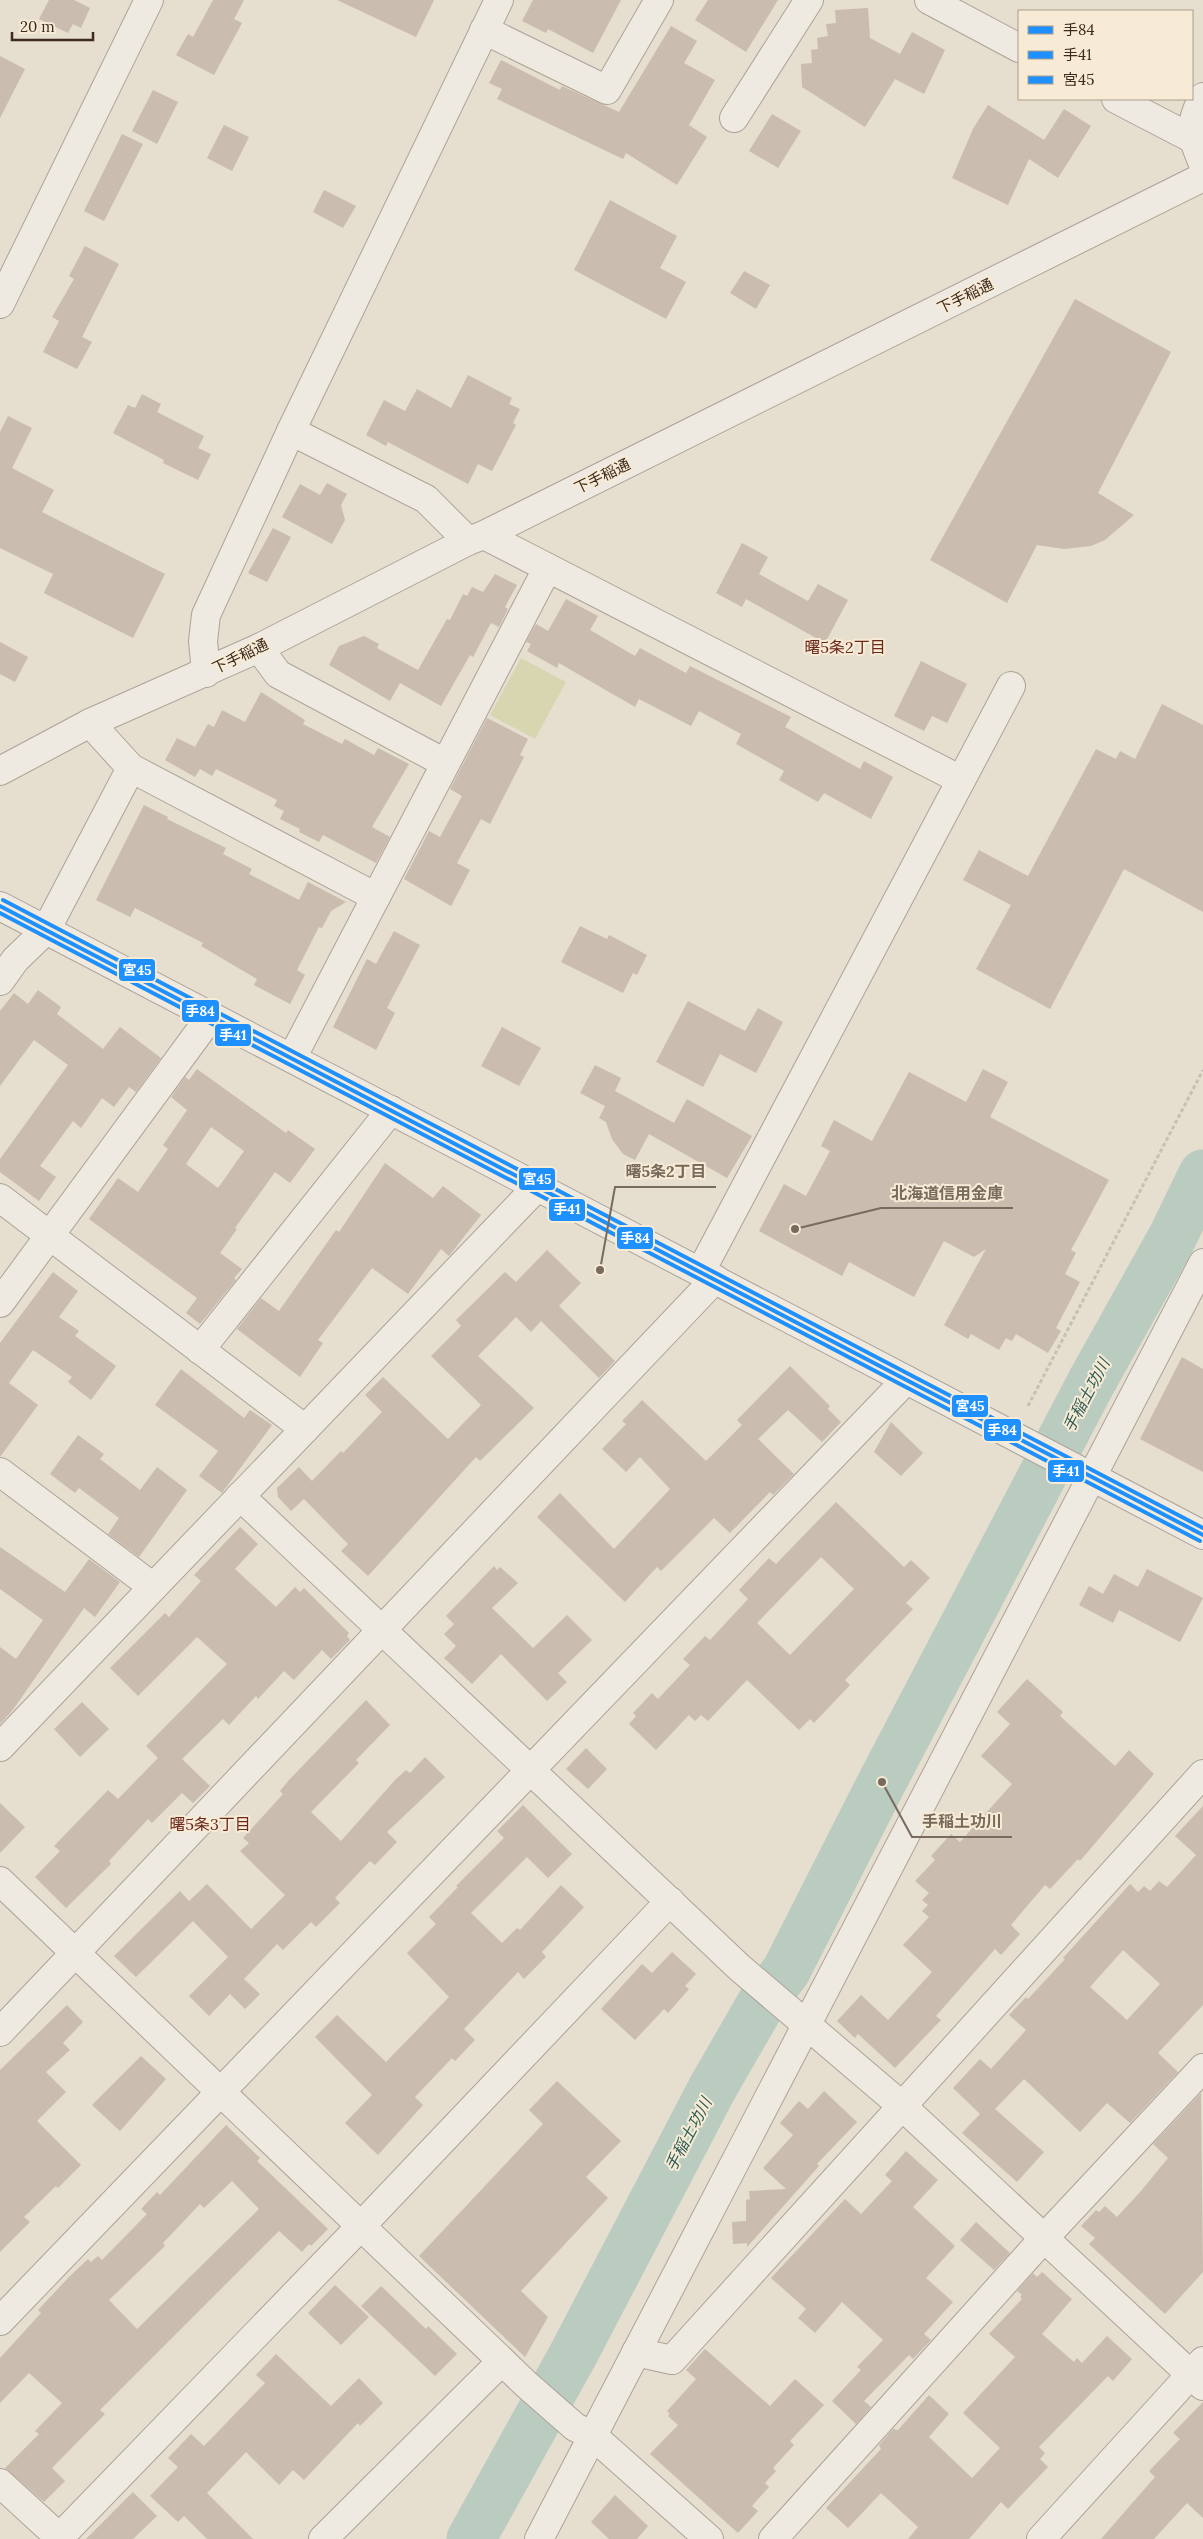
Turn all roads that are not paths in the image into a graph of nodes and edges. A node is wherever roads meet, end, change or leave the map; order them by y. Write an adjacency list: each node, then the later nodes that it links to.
1 (149, 0): 14 (street)
2 (499, 0): 6 (street)
3 (659, 0): 6 (street)
4 (809, 0): 10 (street)
5 (929, 0): 7 (street)
6 (484, 30): 15 (street)
7 (1018, 47)
8 (1203, 97): 11 (street)
9 (1118, 100): 11 (street)
10 (734, 118)
11 (1193, 139): 12 (street)
12 (1203, 164)
13 (1203, 177): 16 (street, 下手稲通)
14 (0, 304)
15 (291, 431): 16 (street); 19 (street)
16 (476, 538): 17 (street); 18 (street, 下手稲通)
17 (547, 569): 22 (street); 25 (street)
18 (259, 648): 19 (street, 下手稲通); 22 (street)
19 (206, 673): 21 (street, 下手稲通)
20 (1011, 686): 25 (street)
21 (90, 723): 23 (street); 24 (street, 下手稲通)
22 (445, 763): 26 (street)
23 (131, 768): 26 (street); 28 (street)
24 (0, 771)
25 (961, 780): 37 (street)
26 (376, 897): 31 (street)
27 (0, 906): 28 (street)
28 (46, 930): 29 (street); 30 (street)
29 (0, 981)
30 (211, 1016): 31 (street); 35 (street)
31 (292, 1058): 32 (street)
32 (391, 1110): 33 (street); 39 (street)
33 (538, 1186): 37 (street); 41 (street)
34 (0, 1198): 35 (street)
35 (49, 1236): 38 (street); 39 (street)
36 (1203, 1263): 43 (street)
37 (708, 1275): 40 (street); 47 (street)
38 (0, 1303)
39 (200, 1350): 41 (street)
40 (906, 1380): 43 (street); 49 (street)
41 (305, 1429): 44 (street)
42 (0, 1472): 46 (street)
43 (1084, 1474): 45 (street); 54 (street)
44 (240, 1496): 46 (street); 47 (street)
45 (1203, 1535)
46 (154, 1587): 48 (street)
47 (383, 1629): 49 (street); 53 (street)
48 (0, 1747)
49 (530, 1769): 52 (street); 57 (street)
50 (1202, 1777): 58 (street)
51 (0, 1881): 53 (street)
52 (670, 1901): 54 (street); 59 (street)
53 (76, 1952): 55 (street); 57 (street)
54 (797, 2018): 58 (street); 62 (street)
55 (0, 2032)
56 (1203, 2068): 60 (street)
57 (221, 2091): 59 (street); 61 (street)
58 (902, 2106): 60 (street); 62 (street)
59 (361, 2226): 63 (street); 67 (street)
60 (1045, 2237): 64 (street); 71 (street)
61 (0, 2321)
62 (636, 2352): 65 (street)
63 (502, 2361): 65 (street); 68 (street)
64 (1199, 2374): 72 (street)
65 (584, 2432): 69 (street); 70 (street)
66 (0, 2483): 67 (street)
67 (60, 2538)
68 (324, 2539)
69 (539, 2539)
70 (709, 2539)
71 (773, 2539)
72 (1041, 2539)

